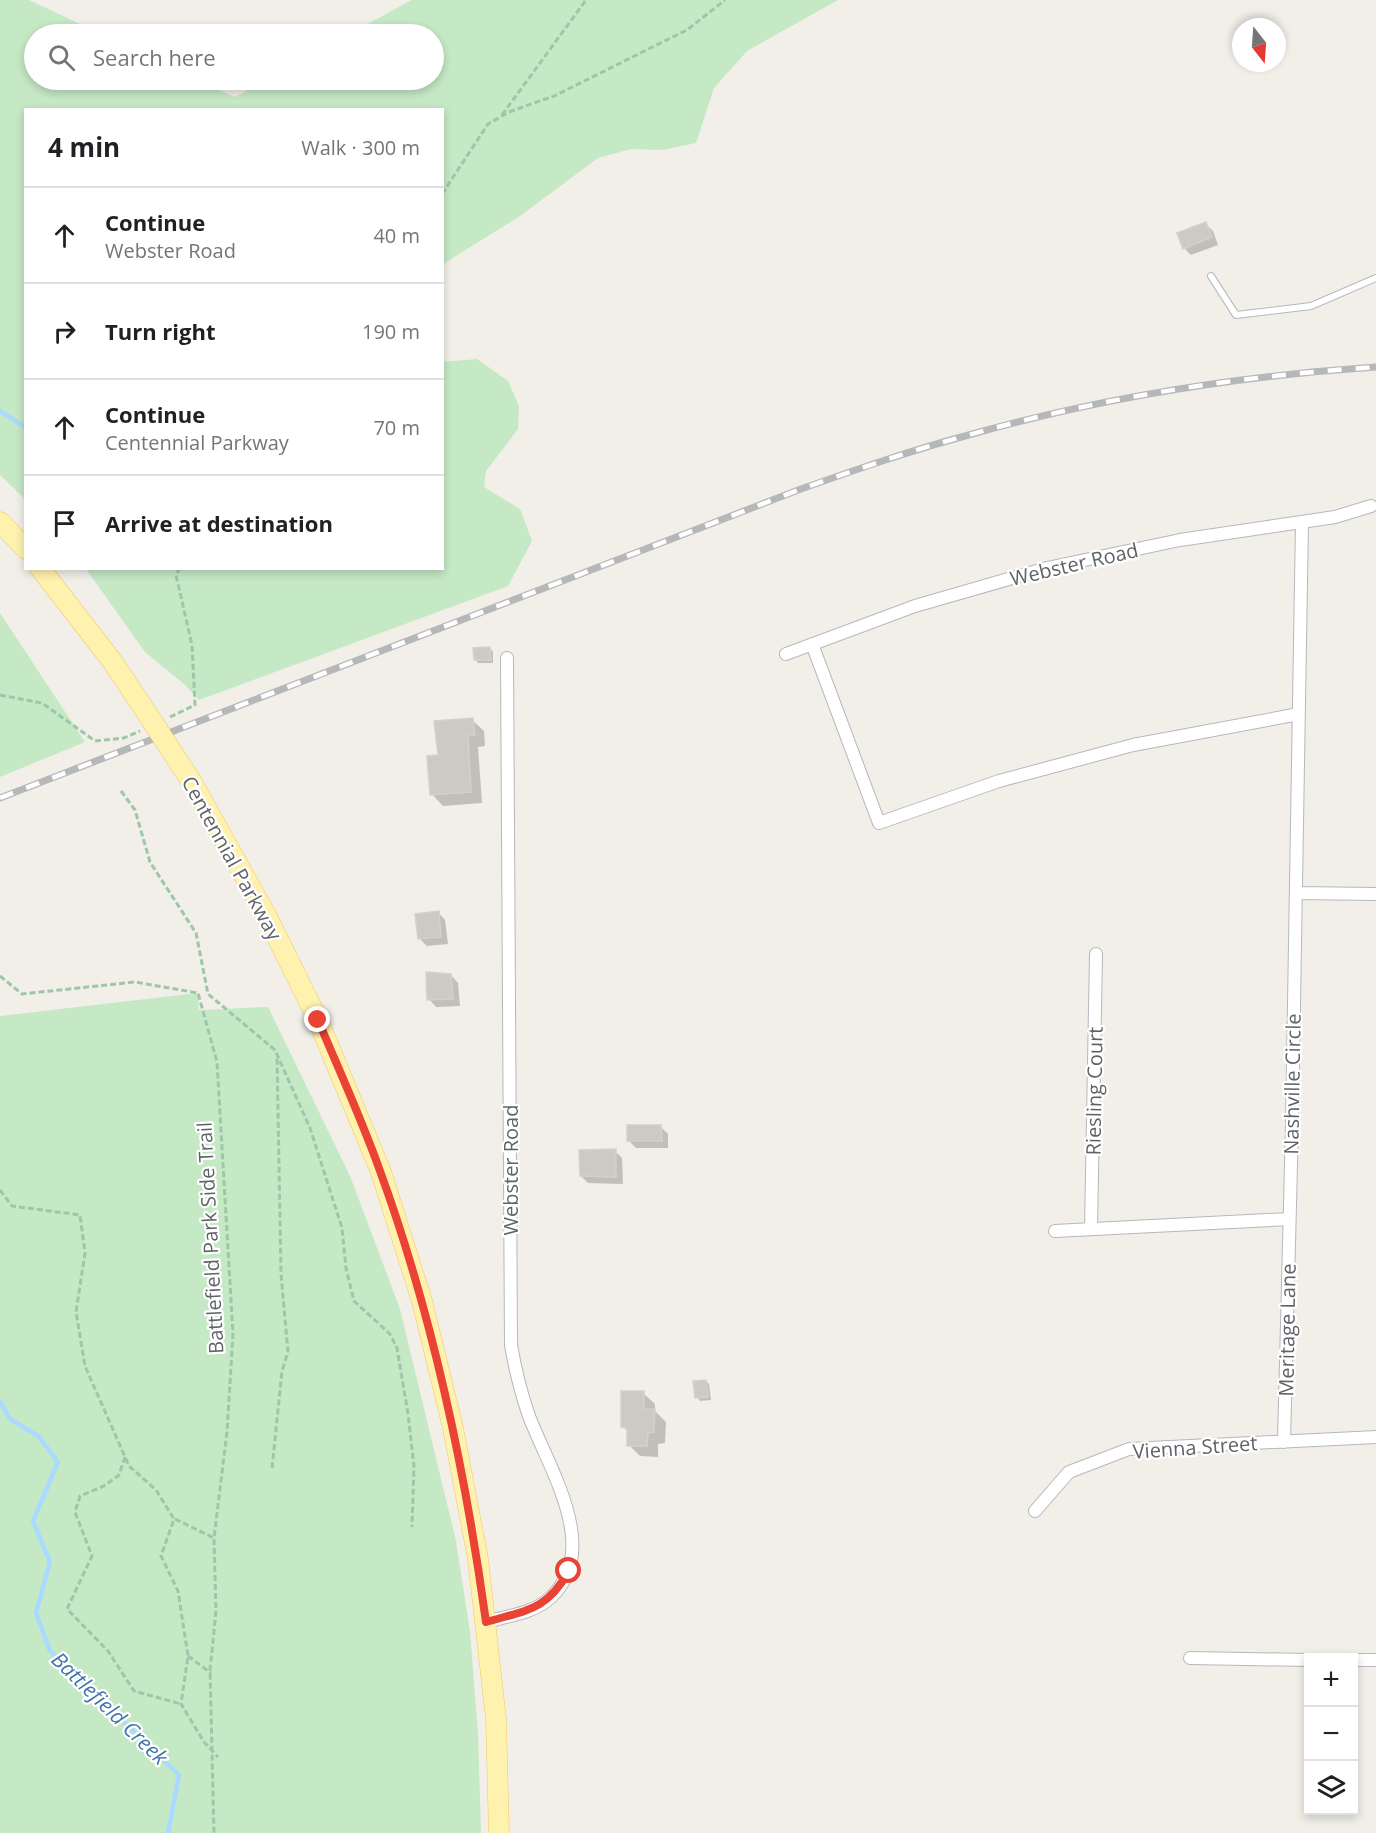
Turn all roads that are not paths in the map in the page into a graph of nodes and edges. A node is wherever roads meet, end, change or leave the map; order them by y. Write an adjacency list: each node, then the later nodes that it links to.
1 (1211, 276): 2 (lane)
2 (1376, 278)
3 (1371, 506): 5 (street, Webster Road)
4 (0, 522): 6 (main road)
5 (1302, 522): 8 (street, Webster Road); 11 (street, Nashville Circle)
6 (24, 547)
7 (42, 570): 21 (main road, Centennial Parkway, bridge)
8 (812, 644): 9 (street, Webster Road); 11 (street)
9 (786, 654)
10 (507, 658): 21 (street, Webster Road)
11 (1299, 714): 12 (street, Nashville Circle)
12 (1296, 892): 13 (street); 15 (street, Nashville Circle)
13 (1376, 894)
14 (1096, 954): 16 (street, Riesling Court)
15 (1289, 1219): 16 (street); 19 (street, Meritage Lane)
16 (1091, 1229): 17 (street)
17 (1055, 1231)
18 (1376, 1437): 19 (street, Vienna Street)
19 (1284, 1442): 20 (street, Vienna Street)
20 (1035, 1511)
21 (486, 1622): 26 (main road, Centennial Parkway)
22 (1190, 1658): 23 (street)
23 (1304, 1660)
24 (1358, 1660): 25 (street)
25 (1376, 1660)
26 (499, 1833)

